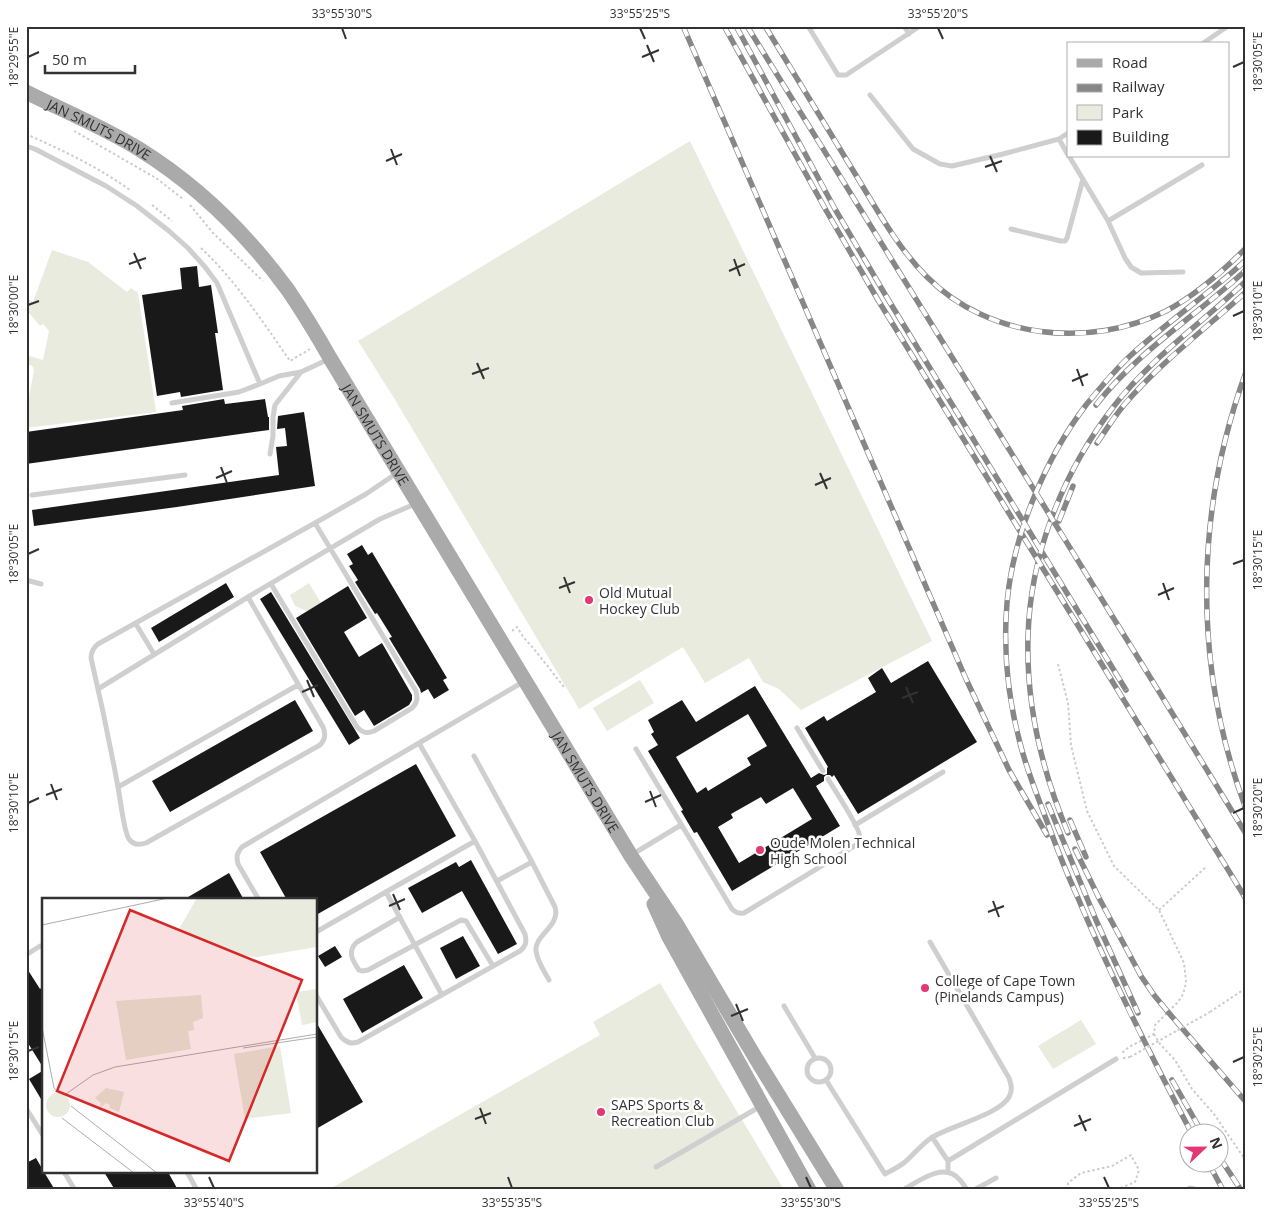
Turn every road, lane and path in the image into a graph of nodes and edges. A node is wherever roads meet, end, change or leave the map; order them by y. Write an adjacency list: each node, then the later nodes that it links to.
1 (808, 26): 5 (lane)
2 (904, 26): 5 (lane)
3 (920, 26): 5 (lane)
4 (1228, 26): 6 (lane)
5 (909, 34)
6 (1205, 42)
7 (26, 92): 23 (main road, JAN SMUTS DRIVE)
8 (870, 95): 11 (lane)
9 (72, 130): 17 (path)
10 (1067, 134): 11 (lane)
11 (1059, 139): 13 (lane)
12 (26, 146): 26 (lane)
13 (1067, 153)
14 (1070, 158): 16 (lane)
15 (1202, 165): 19 (lane)
16 (1083, 179): 19 (lane); 20 (lane)
17 (183, 199)
18 (190, 204): 22 (path)
19 (1108, 221): 21 (lane)
20 (1011, 228)
21 (1183, 272)
22 (266, 283)
23 (325, 360): 24 (path); 25 (lane); 29 (main road, JAN SMUTS DRIVE)
24 (290, 361)
25 (301, 372): 26 (lane); 28 (lane)
26 (260, 384): 27 (lane)
27 (172, 403)
28 (270, 454)
29 (399, 472): 32 (main road, JAN SMUTS DRIVE); 33 (lane)
30 (186, 475): 31 (lane)
31 (32, 494)
32 (418, 503): 34 (lane); 43 (main road, JAN SMUTS DRIVE)
33 (315, 523): 34 (lane); 39 (lane)
34 (330, 549): 37 (lane); 37 (lane)
35 (26, 580): 36 (lane)
36 (41, 584)
37 (271, 584): 38 (lane)
38 (248, 597): 41 (lane); 44 (lane)
39 (136, 624): 41 (lane); 46 (lane)
40 (508, 634): 45 (path)
41 (154, 654): 46 (lane)
42 (1058, 664): 64 (path)
43 (525, 681): 48 (lane); 58 (main road, JAN SMUTS DRIVE)
44 (298, 685): 54 (lane); 54 (lane)
45 (564, 687)
46 (98, 689): 54 (lane)
47 (797, 728): 51 (lane)
48 (419, 743): 57 (lane); 63 (lane)
49 (636, 749): 55 (lane)
50 (474, 756): 59 (lane)
51 (823, 771)
52 (943, 772): 56 (lane)
53 (828, 779): 56 (lane)
54 (118, 787)
55 (682, 825): 56 (lane); 58 (lane)
56 (855, 825)
57 (475, 841): 61 (lane); 62 (lane)
58 (633, 860): 82 (main road, JAN SMUTS DRIVE); 96 (main road, JAN SMUTS DRIVE)
59 (532, 862): 61 (lane); 72 (lane)
60 (1207, 866): 64 (path)
61 (497, 881): 71 (lane)
62 (386, 892): 65 (lane); 66 (lane)
63 (258, 898)
64 (1159, 910): 77 (path)
65 (400, 917): 68 (lane); 68 (lane)
66 (318, 931)
67 (930, 942): 85 (lane)
68 (415, 944): 71 (lane); 74 (lane)
69 (42, 946): 70 (lane)
70 (26, 955)
71 (493, 966): 74 (lane)
72 (548, 980)
73 (1246, 988): 78 (path, bridge)
74 (442, 995): 75 (lane)
75 (318, 999)
76 (784, 1006): 79 (lane)
77 (1154, 1034): 80 (path); 87 (path)
78 (1130, 1057)
79 (815, 1058): 81 (lane); 81 (lane)
80 (1116, 1059): 86 (lane)
81 (826, 1080): 85 (lane)
82 (761, 1105): 88 (lane); 95 (main road, JAN SMUTS DRIVE)
83 (26, 1108): 84 (lane)
84 (42, 1134)
85 (932, 1137): 86 (lane)
86 (948, 1161): 89 (lane)
87 (1246, 1161)
88 (656, 1167)
89 (948, 1172): 97 (lane); 98 (lane)
90 (65, 1174): 93 (lane)
91 (188, 1174): 94 (lane)
92 (996, 1178): 99 (lane)
93 (74, 1190)
94 (197, 1190)
95 (809, 1190)
96 (837, 1190)
97 (903, 1190)
98 (967, 1190)
99 (974, 1190)
100 (1067, 1190): 101 (path)
101 (1116, 1190)
102 (1186, 1190): 103 (lane)
103 (1198, 1190)

